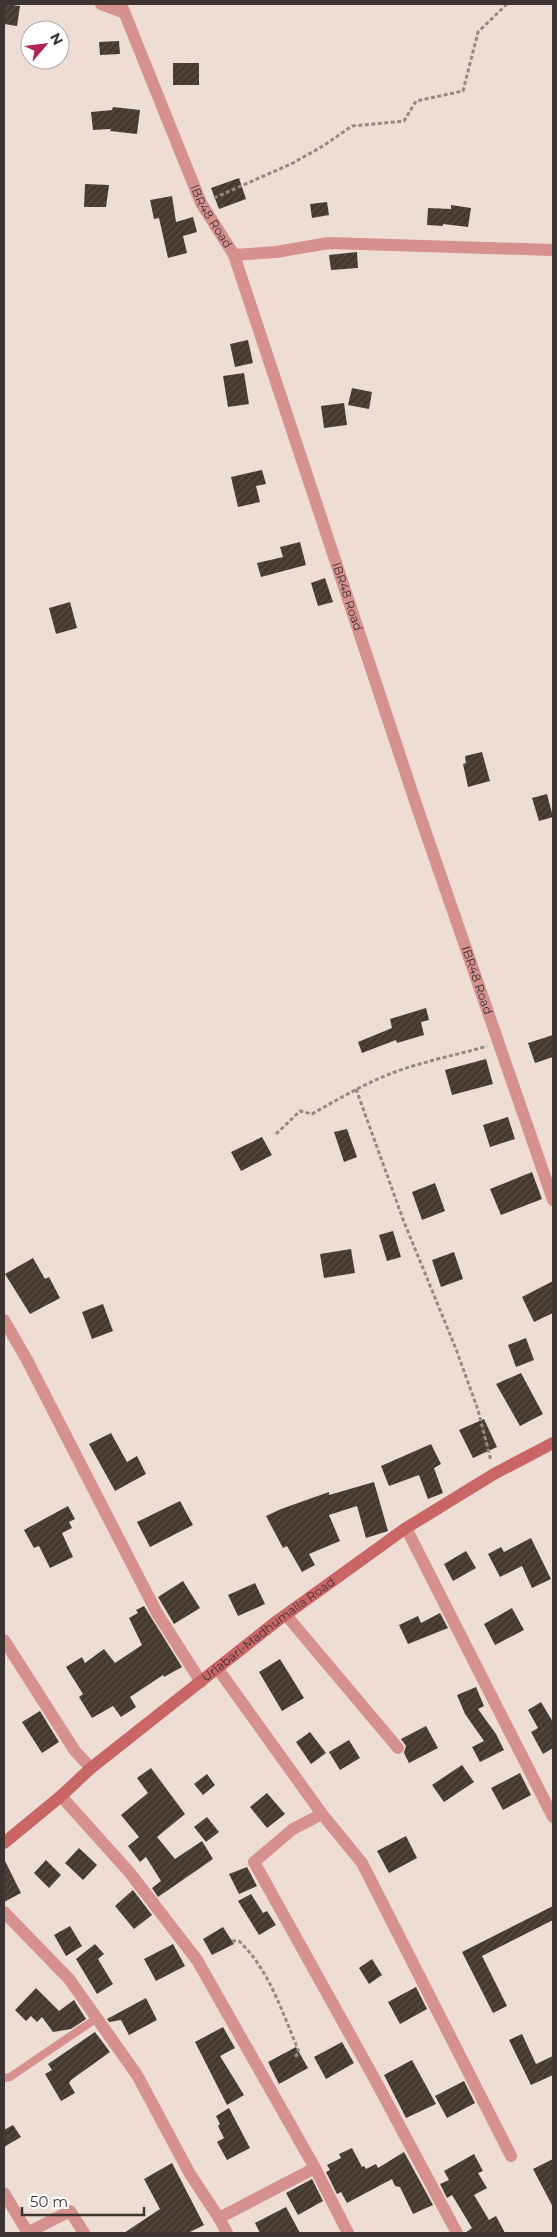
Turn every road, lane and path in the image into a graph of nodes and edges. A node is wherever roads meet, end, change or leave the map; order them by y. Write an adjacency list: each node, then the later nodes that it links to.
1 (101, 4): 3 (street)
2 (508, 4): 4 (path)
3 (122, 8): 4 (street, IBR48 Road)
4 (201, 203): 6 (street, IBR48 Road)
5 (553, 250): 6 (street)
6 (234, 255): 7 (street, IBR48 Road)
7 (499, 1042): 8 (path); 10 (street, IBR48 Road)
8 (356, 1089): 9 (path); 13 (path)
9 (276, 1134)
10 (553, 1200)
11 (4, 1320): 18 (street)
12 (553, 1443): 13 (main road, Urlabari-Madhumalla Road)
13 (494, 1474): 14 (main road, Urlabari-Madhumalla Road)
14 (406, 1528): 15 (main road, Urlabari-Madhumalla Road); 23 (street)
15 (286, 1615): 17 (main road, Urlabari-Madhumalla Road); 19 (street)
16 (4, 1640): 20 (street)
17 (218, 1669): 18 (main road, Urlabari-Madhumalla Road); 22 (street)
18 (201, 1682): 20 (main road, Urlabari-Madhumalla Road)
19 (398, 1748)
20 (91, 1768): 21 (main road, Urlabari-Madhumalla Road)
21 (62, 1796): 24 (main road, Urlabari-Madhumalla Road); 31 (street)
22 (322, 1814): 30 (street); 38 (street)
23 (553, 1817)
24 (4, 1843)
25 (4, 1912): 27 (street)
26 (232, 1941): 28 (path)
27 (97, 2018): 29 (lane); 33 (street)
28 (295, 2057)
29 (4, 2078)
30 (511, 2156)
31 (315, 2168): 33 (street); 37 (street)
32 (4, 2193): 34 (street)
33 (220, 2218): 36 (street)
34 (27, 2233): 35 (street)
35 (84, 2233)
36 (227, 2233)
37 (348, 2233)
38 (457, 2233)

